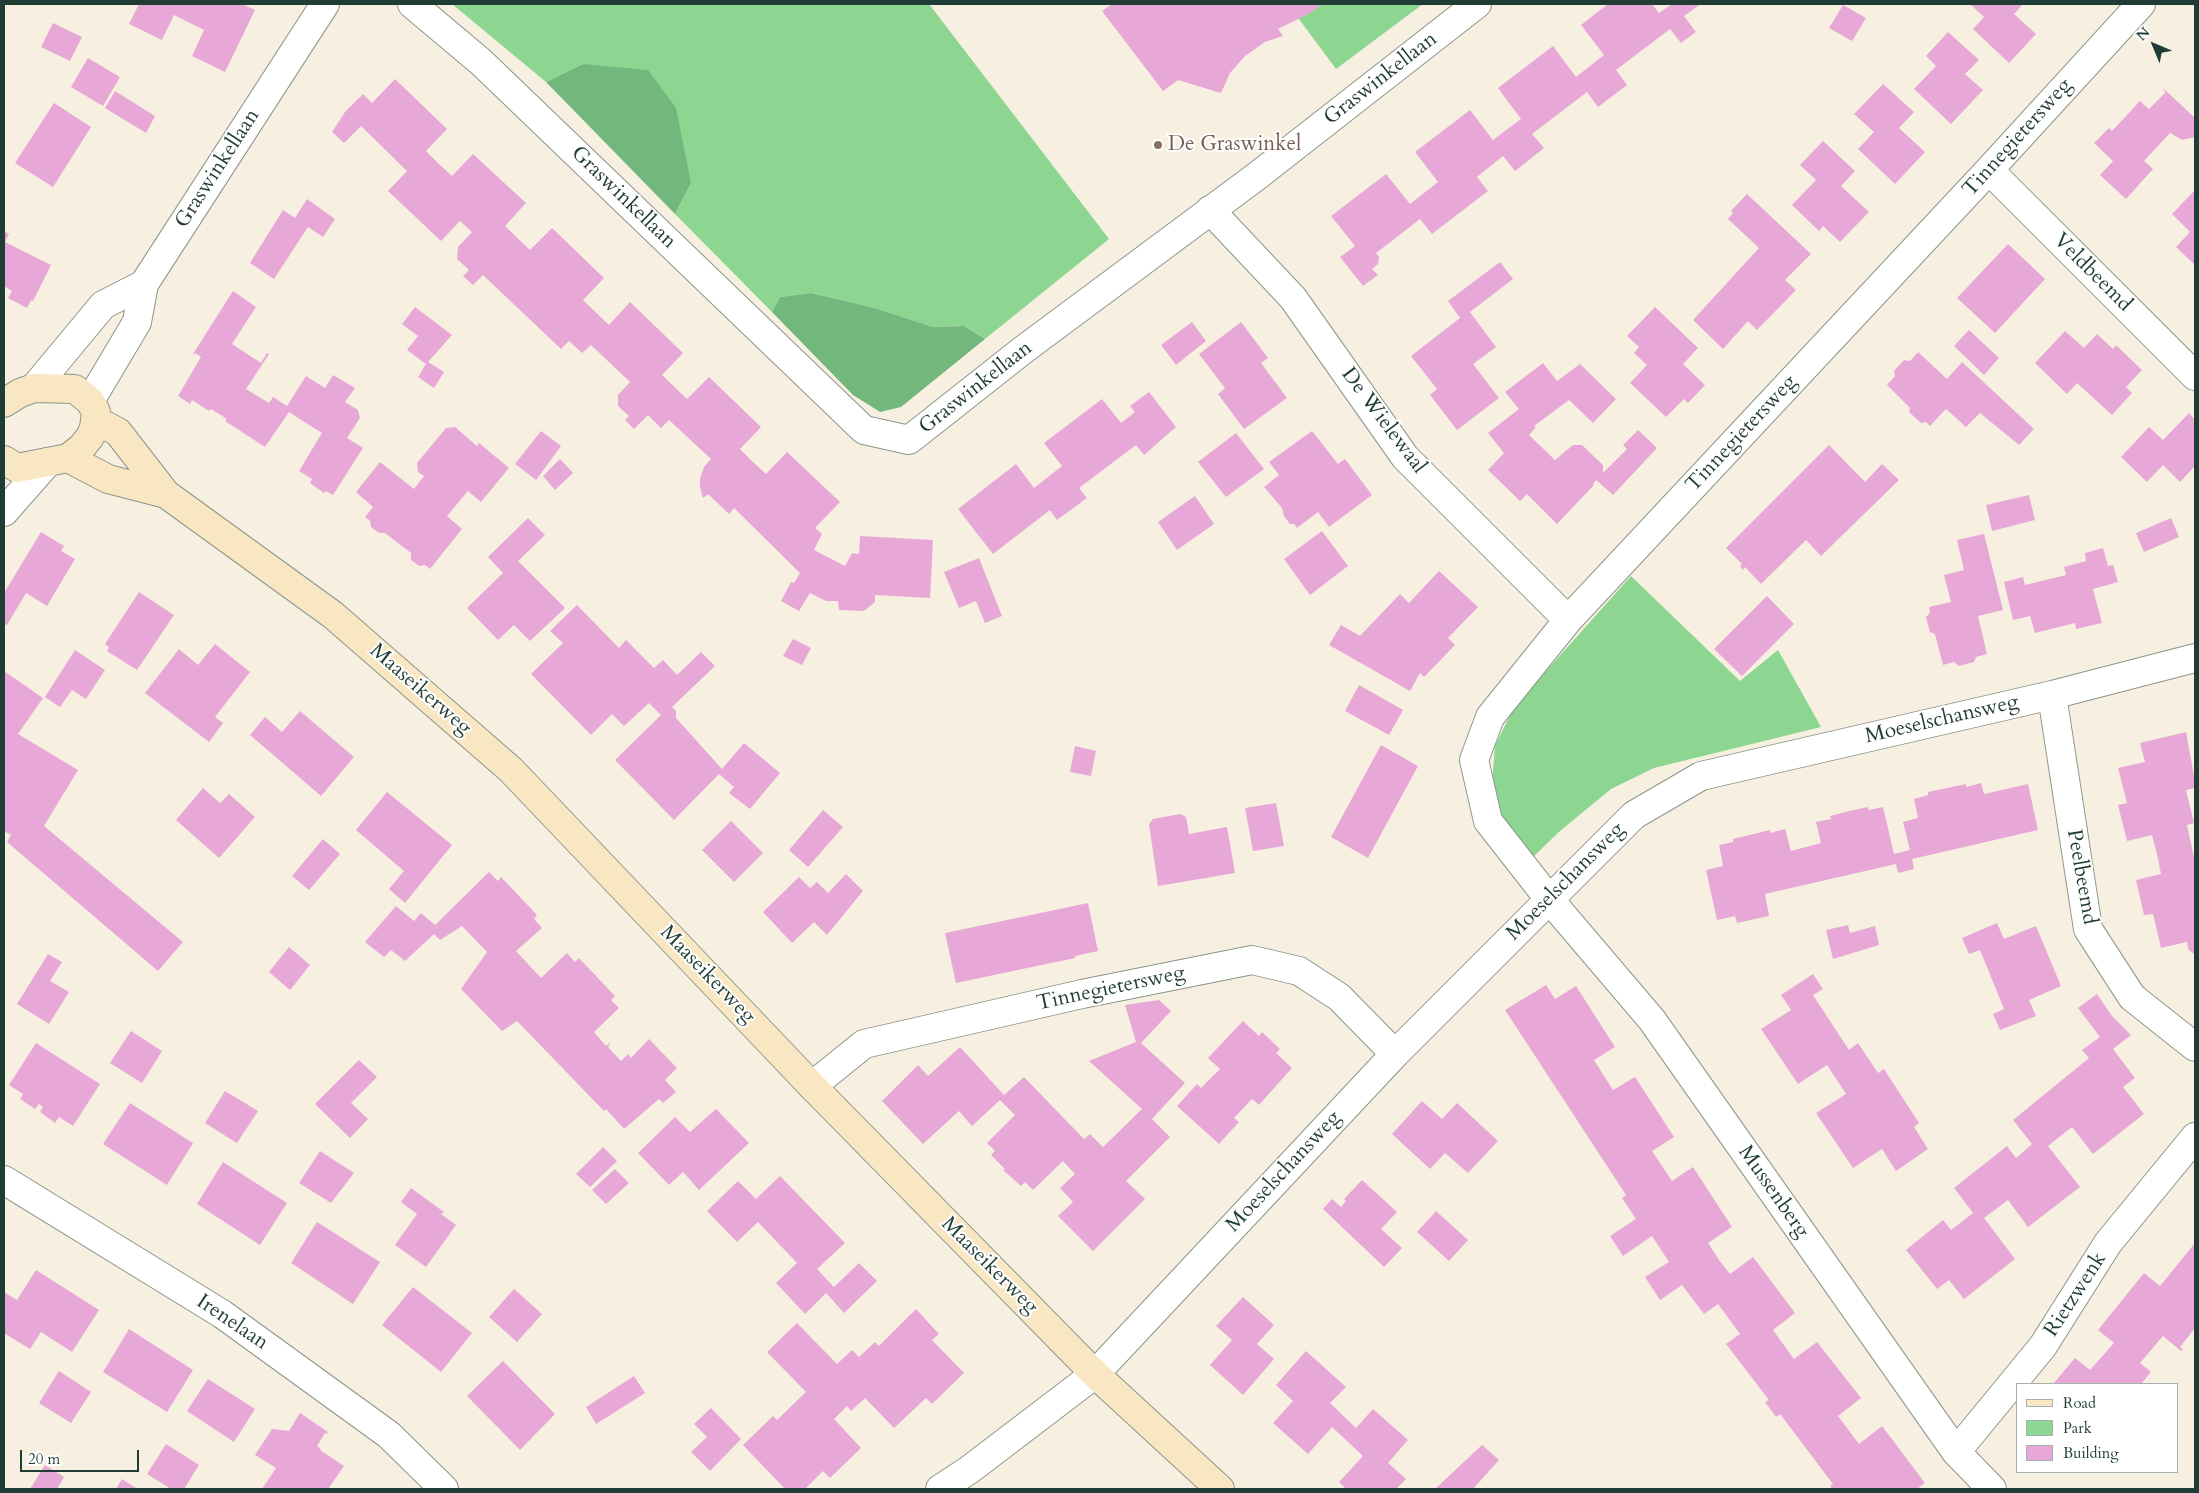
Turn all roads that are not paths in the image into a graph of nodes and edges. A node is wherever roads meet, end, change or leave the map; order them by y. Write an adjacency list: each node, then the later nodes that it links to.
1 (325, 4): 7 (street, Graswinkellaan)
2 (412, 4): 6 (street, Graswinkellaan)
3 (1477, 4): 6 (street, Graswinkellaan)
4 (2141, 4): 5 (street, Tinnegietersweg)
5 (1990, 170): 8 (street, Veldbeemd); 15 (street, Tinnegietersweg)
6 (1210, 210): 15 (street, De Wielewaal)
7 (144, 284): 9 (street, Graswinkellaan); 10 (street, Graswinkellaan)
8 (2195, 376)
9 (15, 392): 10 (street, Maaseikerweg)
10 (93, 410): 12 (street); 13 (street, Maaseikerweg)
11 (4, 460): 12 (street)
12 (58, 460): 13 (street, Maaseikerweg); 14 (street)
13 (166, 494): 21 (street, Maaseikerweg)
14 (4, 512)
15 (1568, 620): 18 (street, Tinnegietersweg)
16 (2195, 658): 17 (street, Moeselschansweg)
17 (2052, 695): 18 (street, Moeselschansweg); 19 (street, Peelbeemd)
18 (1549, 899): 20 (street, Moeselschansweg); 25 (street, Mussenberg)
19 (2195, 1047)
20 (1395, 1054): 21 (street, Tinnegietersweg); 24 (street, Moeselschansweg)
21 (812, 1086): 24 (street, Maaseikerweg)
22 (2195, 1137): 25 (street, Rietzwenk)
23 (4, 1180): 26 (street, Irenelaan)
24 (1095, 1374): 27 (street, Moeselschansweg); 28 (street, Maaseikerweg)
25 (1956, 1452): 29 (street, Mussenberg)
26 (440, 1488)
27 (940, 1489)
28 (1220, 1489)
29 (1992, 1489)

